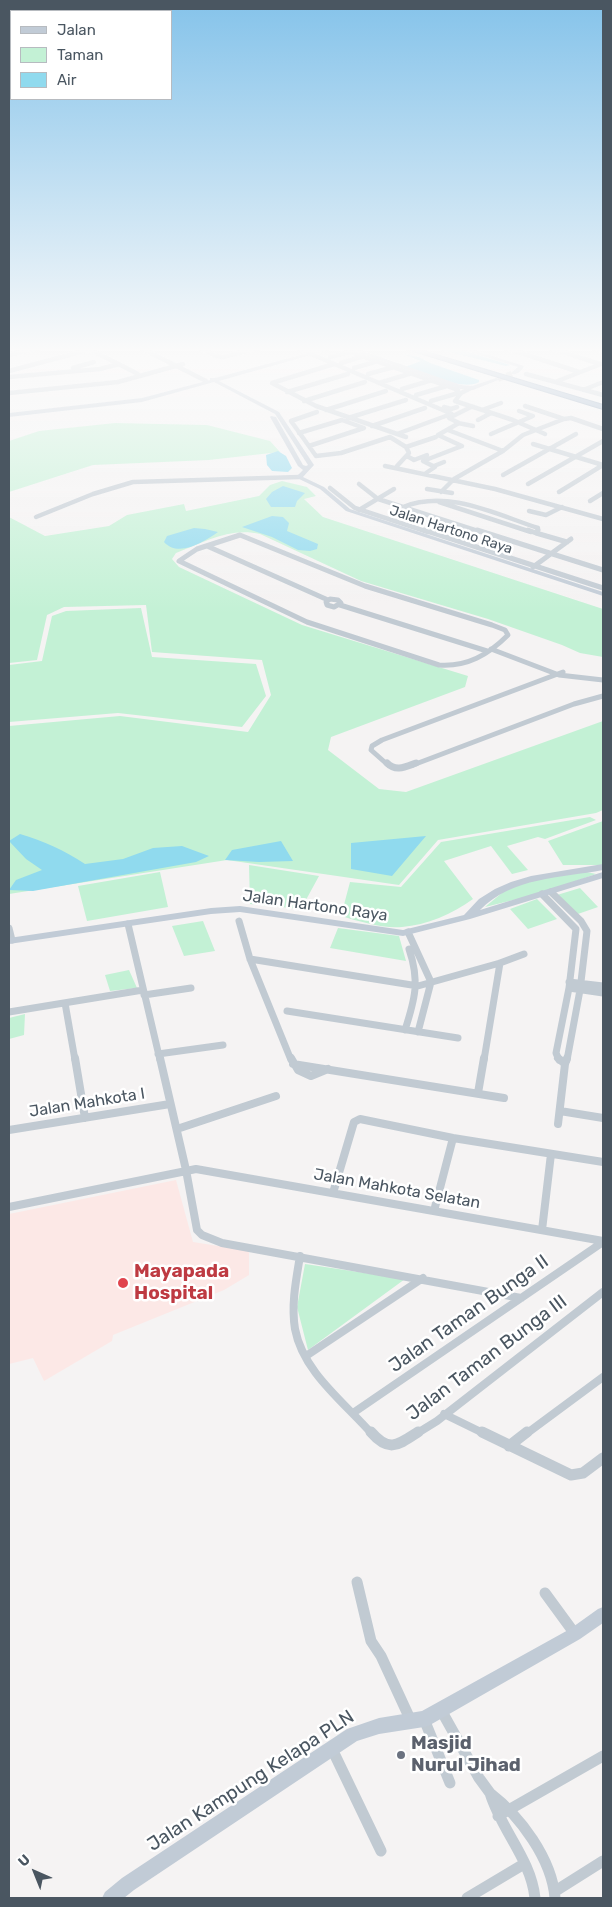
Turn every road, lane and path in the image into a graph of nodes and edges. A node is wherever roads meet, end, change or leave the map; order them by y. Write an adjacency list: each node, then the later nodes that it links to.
1 (284, 436): 31 (street)
2 (293, 436): 20 (street)
3 (301, 436): 14 (street)
4 (340, 436): 14 (street)
5 (403, 436): 10 (street)
6 (440, 436): 30 (street)
7 (463, 436): 19 (street)
8 (523, 436): 19 (street)
9 (573, 436): 17 (street)
10 (406, 437)
11 (436, 437): 15 (street)
12 (603, 441): 22 (street)
13 (533, 444): 17 (street)
14 (309, 446): 18 (street)
15 (406, 447): 18 (street); 21 (street)
16 (448, 448): 23 (street)
17 (551, 449): 22 (street); 33 (street)
18 (313, 451): 20 (street)
19 (502, 451): 35 (street)
20 (303, 452): 31 (street)
21 (407, 456): 23 (street); 24 (street)
22 (576, 456): 26 (street); 37 (street)
23 (413, 461): 24 (street); 29 (street)
24 (402, 462): 28 (street)
25 (444, 462): 30 (street)
26 (603, 465): 42 (street)
27 (385, 466): 32 (street)
28 (397, 466)
29 (427, 466)
30 (434, 466): 32 (street)
31 (306, 469): 34 (street)
32 (426, 473): 35 (street)
33 (503, 475)
34 (299, 477): 51 (street); 55 (street, Jalan Hartono Raya)
35 (454, 479): 41 (street); 47 (street)
36 (359, 484): 45 (street)
37 (528, 484)
38 (330, 488): 49 (street)
39 (394, 489): 45 (street)
40 (426, 490): 41 (street)
41 (442, 492): 43 (street)
42 (559, 492)
43 (452, 493)
44 (603, 493): 46 (street)
45 (378, 499): 48 (street); 49 (street)
46 (590, 501)
47 (562, 506): 50 (street); 52 (street)
48 (403, 507): 54 (street); 54 (street)
49 (359, 510): 55 (street)
50 (529, 510)
51 (36, 517)
52 (603, 519)
53 (207, 546): 59 (street); 59 (street); 59 (street)
54 (552, 554): 55 (street); 56 (street)
55 (532, 568): 57 (street); 58 (street, Jalan Hartono Raya)
56 (603, 570)
57 (603, 588)
58 (603, 594)
59 (491, 649): 60 (street)
60 (561, 674): 61 (street); 62 (street)
61 (603, 678)
62 (603, 696)
63 (602, 871): 64 (street, Jalan Hartono Raya); 65 (street, Jalan Hartono Raya)
64 (547, 893): 65 (street, Jalan Hartono Raya); 75 (street); 78 (street)
65 (467, 917): 69 (street, Jalan Hartono Raya)
66 (239, 921): 72 (street)
67 (128, 924): 69 (street, Jalan Hartono Raya); 70 (street, Jalan Hartono Raya); 80 (street)
68 (9, 928): 70 (street)
69 (405, 933): 74 (street); 76 (street)
70 (10, 940)
71 (524, 954): 73 (street)
72 (250, 959): 76 (street); 91 (street)
73 (500, 963): 74 (street); 91 (street)
74 (431, 982): 76 (street); 86 (street)
75 (569, 985): 78 (street); 90 (street)
76 (418, 986): 85 (street)
77 (603, 986): 78 (street)
78 (581, 987): 81 (street); 90 (street)
79 (191, 988): 80 (street)
80 (144, 993): 82 (street); 89 (street)
81 (603, 993)
82 (65, 1003): 84 (street); 96 (street)
83 (287, 1011): 85 (street)
84 (9, 1012)
85 (405, 1030): 86 (street)
86 (418, 1032): 87 (street)
87 (458, 1038)
88 (223, 1045): 89 (street)
89 (158, 1054): 94 (street)
90 (565, 1064): 95 (street)
91 (478, 1093): 93 (street)
92 (276, 1096): 99 (street)
93 (504, 1098)
94 (170, 1104): 96 (street, Jalan Mahkota I); 99 (street)
95 (560, 1110): 97 (street); 98 (street)
96 (85, 1118): 100 (street, Jalan Mahkota I)
97 (603, 1118)
98 (558, 1124)
99 (177, 1129): 104 (street)
100 (9, 1130)
101 (453, 1138): 102 (street); 105 (street); 107 (street)
102 (551, 1154): 103 (street); 108 (street)
103 (603, 1162)
104 (186, 1170): 105 (street, Jalan Mahkota Selatan); 106 (street, Jalan Mahkota Selatan); 110 (street)
105 (333, 1193): 107 (street, Jalan Mahkota Selatan)
106 (9, 1207)
107 (434, 1211): 108 (street, Jalan Mahkota Selatan)
108 (542, 1230): 109 (street, Jalan Mahkota Selatan)
109 (603, 1242): 113 (street, Jalan Taman Bunga II)
110 (300, 1256): 111 (street); 114 (street)
111 (423, 1278): 113 (street); 114 (street)
112 (603, 1292): 117 (street, Jalan Taman Bunga III)
113 (522, 1298): 116 (street, Jalan Taman Bunga II)
114 (306, 1356): 116 (street)
115 (603, 1377): 118 (street)
116 (354, 1413): 117 (street, Jalan Taman Bunga III)
117 (444, 1414): 118 (street)
118 (510, 1446): 119 (street)
119 (603, 1458)
120 (356, 1582): 125 (street)
121 (545, 1593): 123 (street)
122 (603, 1614): 123 (street, Jalan Kampung Kelapa PLN)
123 (576, 1634): 124 (street, Jalan Kampung Kelapa PLN)
124 (441, 1710): 125 (street, Jalan Kampung Kelapa PLN); 129 (street)
125 (417, 1720): 126 (street, Jalan Kampung Kelapa PLN); 128 (street)
126 (332, 1748): 132 (street); 136 (street, Jalan Kampung Kelapa PLN)
127 (603, 1756): 130 (street)
128 (450, 1784)
129 (490, 1793): 130 (street); 131 (street)
130 (510, 1810): 131 (street); 135 (street)
131 (498, 1816): 134 (street)
132 (381, 1850)
133 (603, 1861): 135 (street)
134 (524, 1864): 137 (street); 138 (street)
135 (556, 1894)
136 (111, 1898)
137 (467, 1898)
138 (535, 1898)

